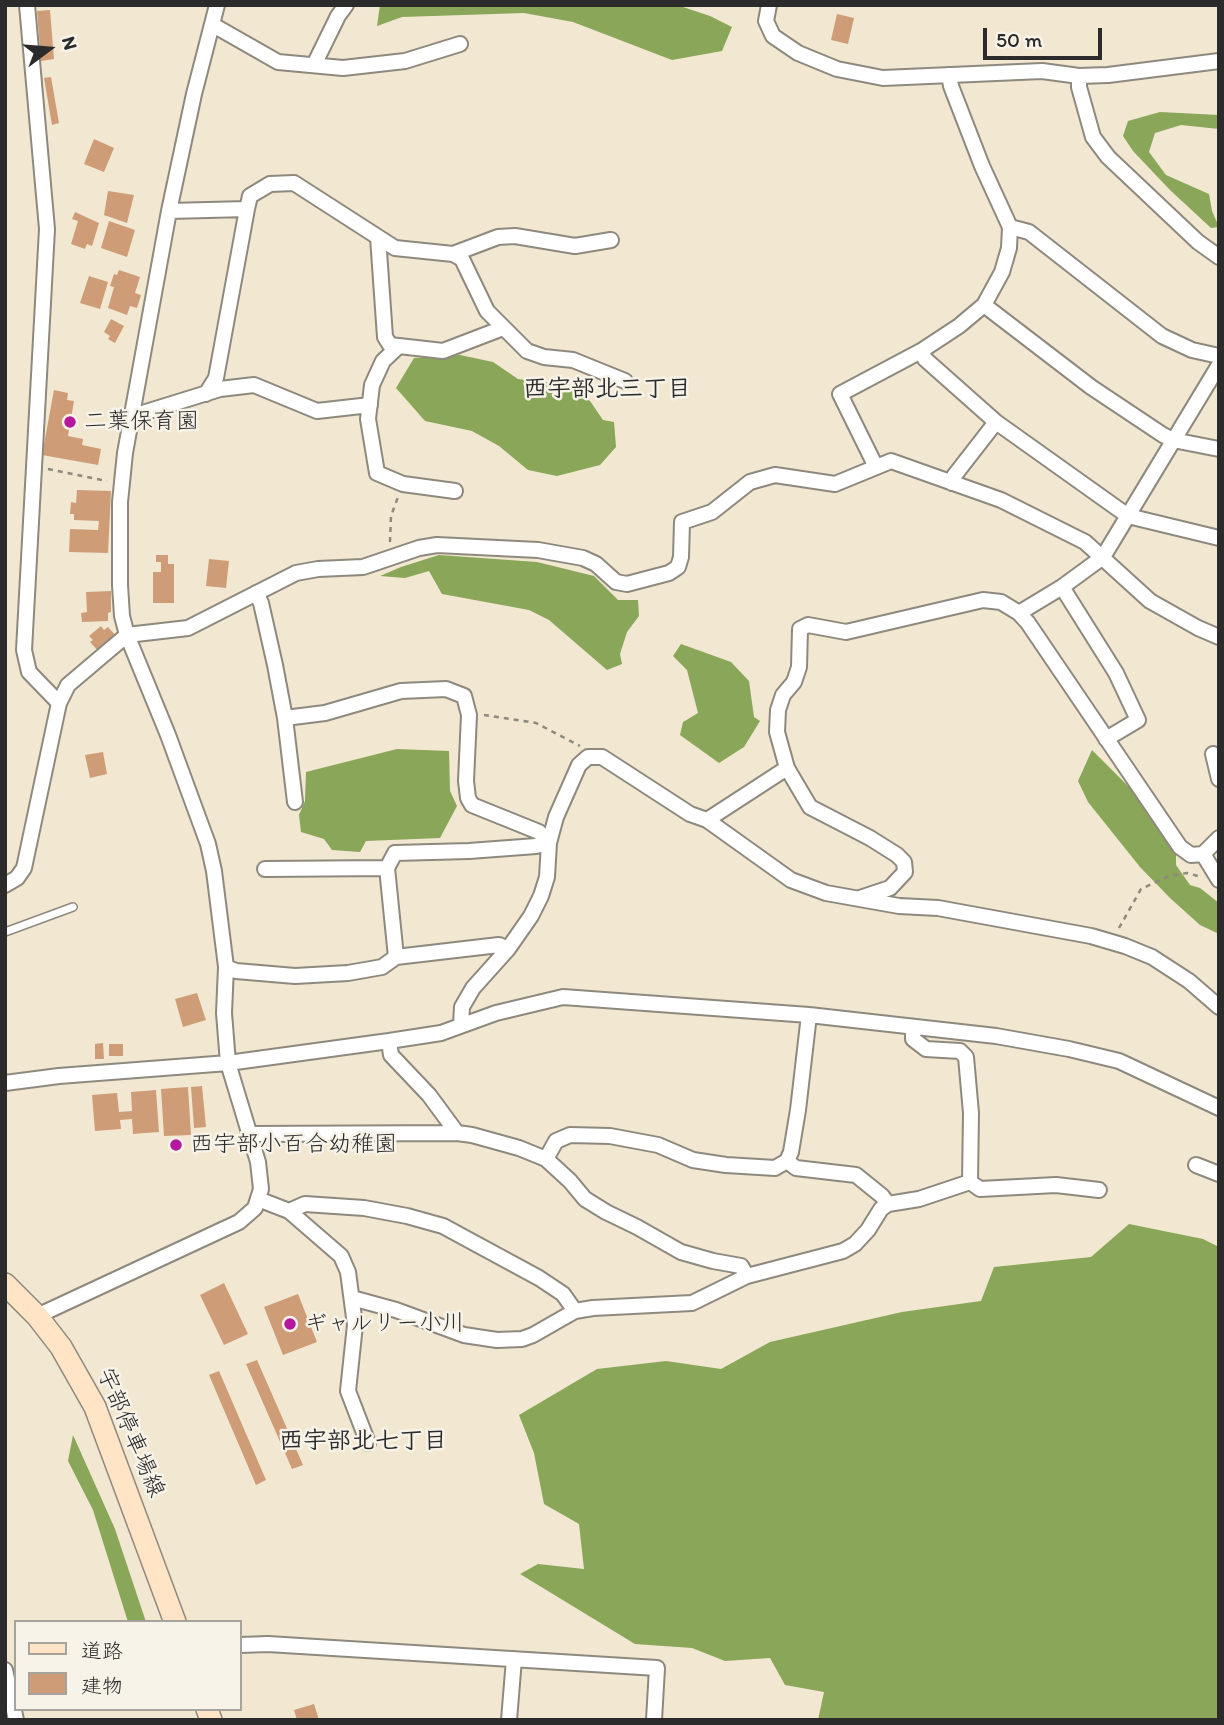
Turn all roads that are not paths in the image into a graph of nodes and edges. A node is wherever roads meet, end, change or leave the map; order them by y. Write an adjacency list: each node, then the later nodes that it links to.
1 (27, 5): 42 (street)
2 (217, 5): 5 (street)
3 (346, 5): 8 (street)
4 (769, 5): 9 (street)
5 (213, 25): 8 (street); 12 (street)
6 (460, 44): 8 (street)
7 (1219, 61): 10 (street)
8 (314, 65)
9 (949, 75): 10 (street); 13 (street)
10 (1079, 76): 17 (street)
11 (247, 209): 12 (street); 14 (street); 25 (street)
12 (169, 211): 27 (street)
13 (1010, 227): 18 (street); 22 (street)
14 (378, 237): 16 (street); 20 (street)
15 (611, 240): 16 (street)
16 (453, 254): 19 (street)
17 (1219, 257)
18 (984, 305): 21 (street); 29 (street)
19 (503, 328): 20 (street); 24 (street)
20 (400, 346): 26 (street)
21 (921, 351): 28 (street); 31 (street)
22 (1219, 356)
23 (1219, 365): 29 (street)
24 (625, 381)
25 (205, 395): 26 (street); 27 (street)
26 (370, 405): 33 (street)
27 (133, 416): 40 (street)
28 (996, 422): 32 (street); 34 (street)
29 (1173, 440): 30 (street); 34 (street)
30 (1219, 449)
31 (876, 467): 32 (street); 38 (street)
32 (952, 483): 36 (street)
33 (455, 491)
34 (1128, 516): 35 (street); 36 (street)
35 (1219, 538)
36 (1103, 556): 37 (street); 41 (street)
37 (1062, 587): 39 (street); 44 (street)
38 (256, 593): 40 (street); 43 (street)
39 (1018, 612): 44 (street); 46 (street)
40 (127, 635): 42 (street); 62 (street)
41 (1219, 637)
42 (59, 703): 56 (street)
43 (285, 718): 48 (street); 51 (street)
44 (1106, 739): 52 (street)
45 (1213, 754): 47 (street)
46 (788, 768): 49 (street); 57 (street)
47 (1219, 779)
48 (295, 802)
49 (707, 820): 51 (street); 57 (street)
50 (1219, 838): 52 (street)
51 (549, 843): 53 (street); 60 (street)
52 (1203, 855): 55 (street)
53 (387, 868): 54 (street); 61 (street)
54 (265, 869)
55 (1212, 880)
56 (5, 885)
57 (859, 899): 63 (street)
58 (73, 907): 59 (lane)
59 (5, 932)
60 (508, 949): 61 (street); 65 (street)
61 (396, 957): 62 (street)
62 (226, 967): 68 (street)
63 (1219, 1007)
64 (809, 1015): 65 (street); 66 (street); 74 (street)
65 (461, 1024): 67 (street)
66 (912, 1027): 70 (street); 77 (street)
67 (389, 1041): 68 (street); 71 (street)
68 (228, 1063): 69 (street); 72 (street)
69 (5, 1083)
70 (1219, 1108)
71 (457, 1133): 72 (street); 73 (street)
72 (249, 1134): 79 (street)
73 (546, 1159): 74 (street); 82 (street)
74 (787, 1161): 80 (street)
75 (1196, 1166): 76 (street)
76 (1219, 1174)
77 (970, 1182): 78 (street); 80 (street)
78 (1099, 1190)
79 (258, 1199): 81 (street); 86 (street)
80 (888, 1204): 82 (street)
81 (289, 1210): 84 (street); 85 (street)
82 (747, 1276): 85 (street)
83 (5, 1284): 86 (main road, 宇部停車場線)
84 (352, 1298): 85 (street); 87 (street)
85 (575, 1311)
86 (37, 1316): 88 (main road, 宇部停車場線)
87 (368, 1443)
88 (174, 1620)
89 (242, 1645): 90 (street)
90 (514, 1659): 93 (street); 94 (street)
91 (5, 1670): 92 (street)
92 (11, 1714)
93 (509, 1720)
94 (654, 1720)

